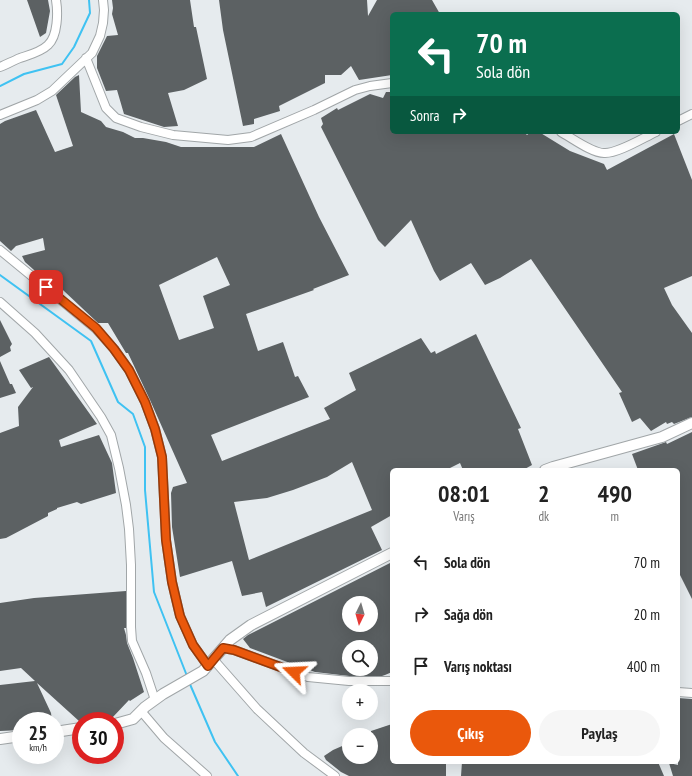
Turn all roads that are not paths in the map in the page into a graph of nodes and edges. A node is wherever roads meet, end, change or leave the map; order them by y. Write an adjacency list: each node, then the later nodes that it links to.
1 (56, 0): 4 (street)
2 (103, 0): 3 (street)
3 (86, 58): 5 (street); 7 (street)
4 (0, 67)
5 (390, 83)
6 (692, 114): 8 (street)
7 (0, 115)
8 (680, 120)
9 (565, 134): 10 (street)
10 (652, 134)
11 (0, 250): 17 (street)
12 (0, 302): 21 (street)
13 (692, 423): 14 (street)
14 (550, 468)
15 (390, 554): 16 (street)
16 (223, 648): 17 (street); 18 (street)
17 (208, 665): 21 (street); 27 (street)
18 (390, 681)
19 (680, 692): 20 (street)
20 (692, 693)
21 (159, 697): 22 (street)
22 (141, 711): 23 (street); 26 (street)
23 (124, 721)
24 (12, 737): 25 (street)
25 (0, 739)
26 (207, 776)
27 (335, 776)

